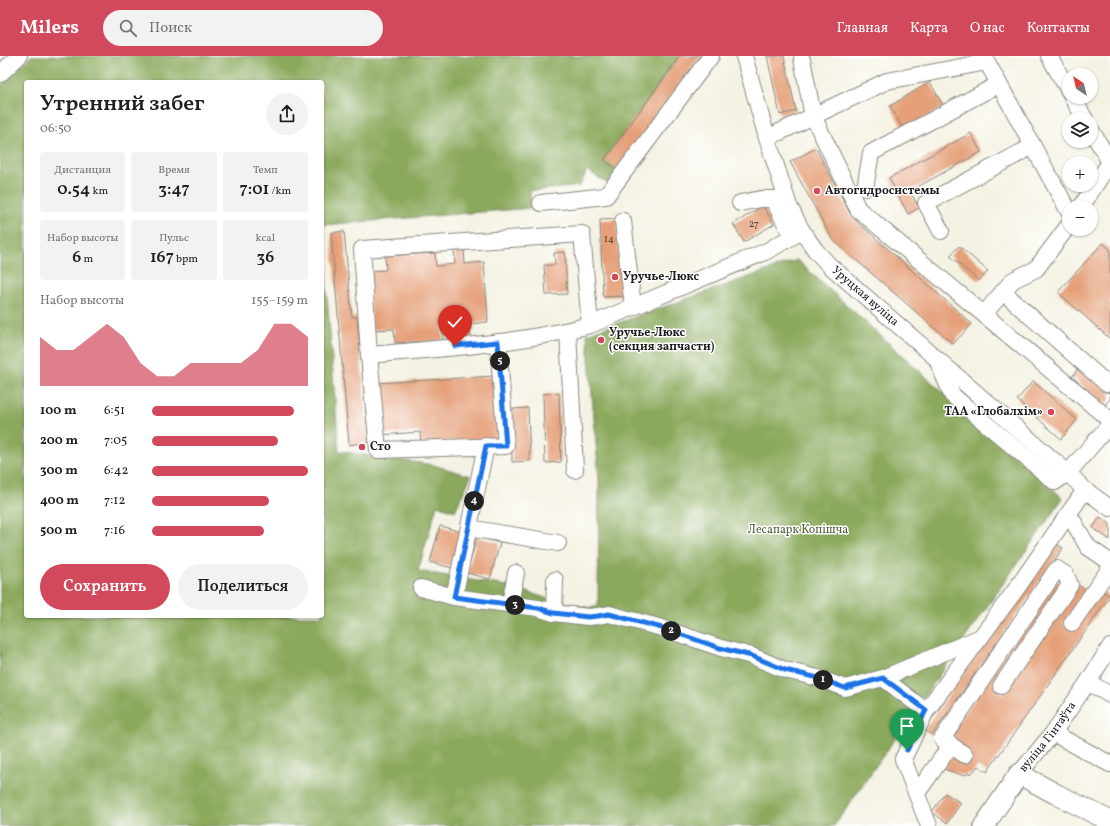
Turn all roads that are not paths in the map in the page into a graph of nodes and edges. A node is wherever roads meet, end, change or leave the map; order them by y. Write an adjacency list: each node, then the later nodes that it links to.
1 (19, 56): 7 (street)
2 (711, 56): 18 (street)
3 (744, 56): 11 (street)
4 (1049, 56): 8 (street)
5 (802, 59): 10 (street)
6 (992, 59): 9 (street); 10 (street)
7 (0, 74)
8 (1062, 79)
9 (999, 84): 13 (street); 15 (street)
10 (814, 116): 11 (street); 26 (street)
11 (767, 138): 22 (street)
12 (1098, 142): 14 (street)
13 (1033, 146): 16 (street); 21 (street)
14 (1110, 162): 17 (street)
15 (865, 188)
16 (1062, 200)
17 (1086, 200)
18 (541, 202)
19 (740, 203): 22 (street)
20 (624, 220): 25 (street)
21 (941, 231)
22 (797, 233): 25 (street); 36 (street, Уруцкая вуліца)
23 (1062, 234): 24 (street)
24 (1003, 292): 26 (street); 31 (street)
25 (633, 307): 27 (street)
26 (984, 314): 32 (street)
27 (590, 325): 28 (street); 30 (street)
28 (568, 331): 29 (street); 35 (street)
29 (498, 342): 30 (street); 34 (street)
30 (370, 355): 34 (street)
31 (1107, 384)
32 (1110, 420)
33 (1110, 424): 36 (street)
34 (486, 446): 40 (street)
35 (575, 470)
36 (1068, 473): 37 (street, Уруцкая вуліца)
37 (1085, 490): 38 (street, Уруцкая вуліца); 39 (street)
38 (1110, 508)
39 (1067, 517): 42 (street); 51 (street)
40 (469, 528): 41 (street); 47 (street)
41 (558, 543)
42 (1110, 562)
43 (1110, 568): 50 (street)
44 (516, 573): 48 (street)
45 (554, 580): 49 (street)
46 (421, 588): 47 (street)
47 (454, 597): 48 (street)
48 (510, 604): 49 (street)
49 (554, 613): 53 (street)
50 (1072, 623)
51 (981, 637): 53 (street); 57 (street)
52 (1110, 647): 54 (street, вуліца Гінтаўта)
53 (883, 678): 57 (street)
54 (1088, 682): 56 (street); 58 (street, вуліца Гінтаўта)
55 (1001, 686): 59 (street)
56 (1110, 695)
57 (926, 710): 63 (street)
58 (1053, 733): 61 (street); 62 (street, вуліца Гінтаўта)
59 (951, 745): 60 (street); 63 (street)
60 (965, 755)
61 (1110, 764)
62 (1026, 777): 64 (main road); 66 (main road, вуліца Гінтаўта); 67 (main road, вуліца Гінтаўта)
63 (917, 793): 65 (street)
64 (1110, 821)
65 (929, 826)
66 (984, 826)
67 (1001, 826)

